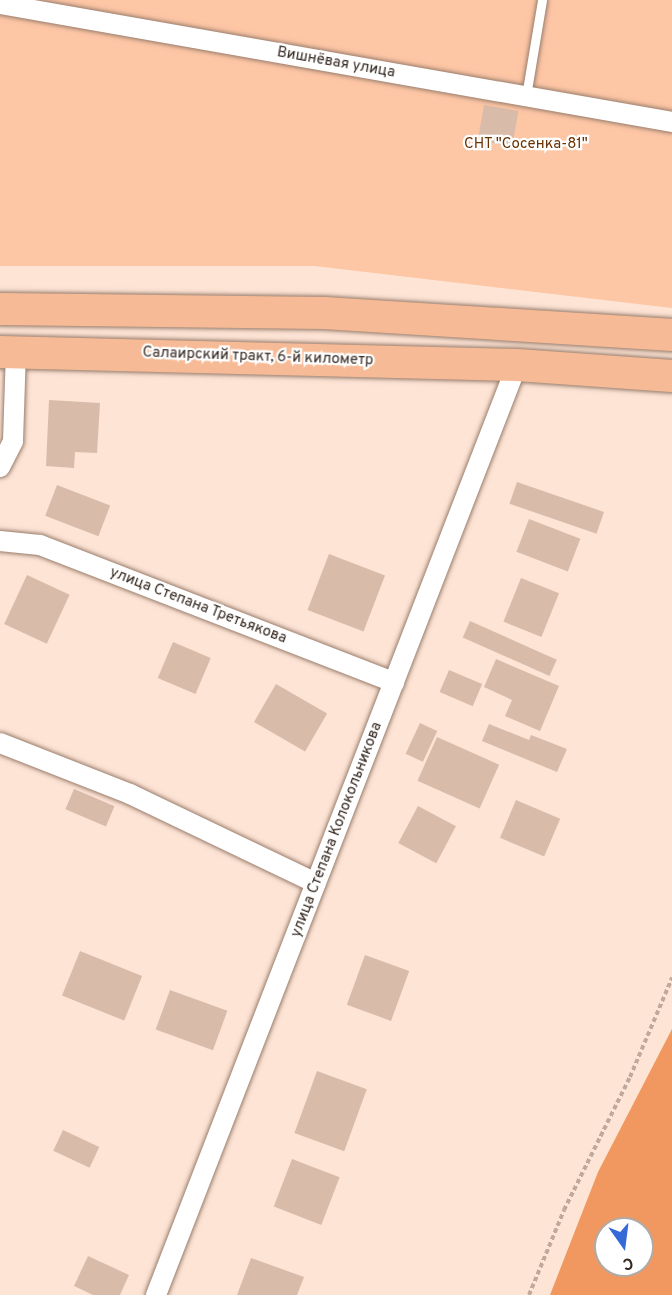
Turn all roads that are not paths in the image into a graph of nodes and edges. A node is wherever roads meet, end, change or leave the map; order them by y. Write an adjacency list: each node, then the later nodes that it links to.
1 (542, 0): 3 (lane)
2 (0, 4): 3 (street, Вишнёвая улица)
3 (526, 96): 4 (street, Вишнёвая улица)
4 (672, 122)
5 (162, 308): 6 (highway); 7 (highway); 9 (highway)
6 (0, 309)
7 (672, 335)
8 (8, 352): 9 (highway, Салаирский тракт, 6-й километр); 12 (street)
9 (161, 354): 10 (highway, Салаирский тракт, 6-й километр)
10 (517, 365): 11 (highway, Салаирский тракт, 6-й километр); 14 (street, улица Степана Колокольникова)
11 (672, 376)
12 (0, 468)
13 (0, 541): 14 (street, улица Степана Третьякова)
14 (394, 682): 16 (street, улица Степана Колокольникова)
15 (0, 743): 16 (street)
16 (316, 883): 17 (street, улица Степана Колокольникова)
17 (156, 1295)

